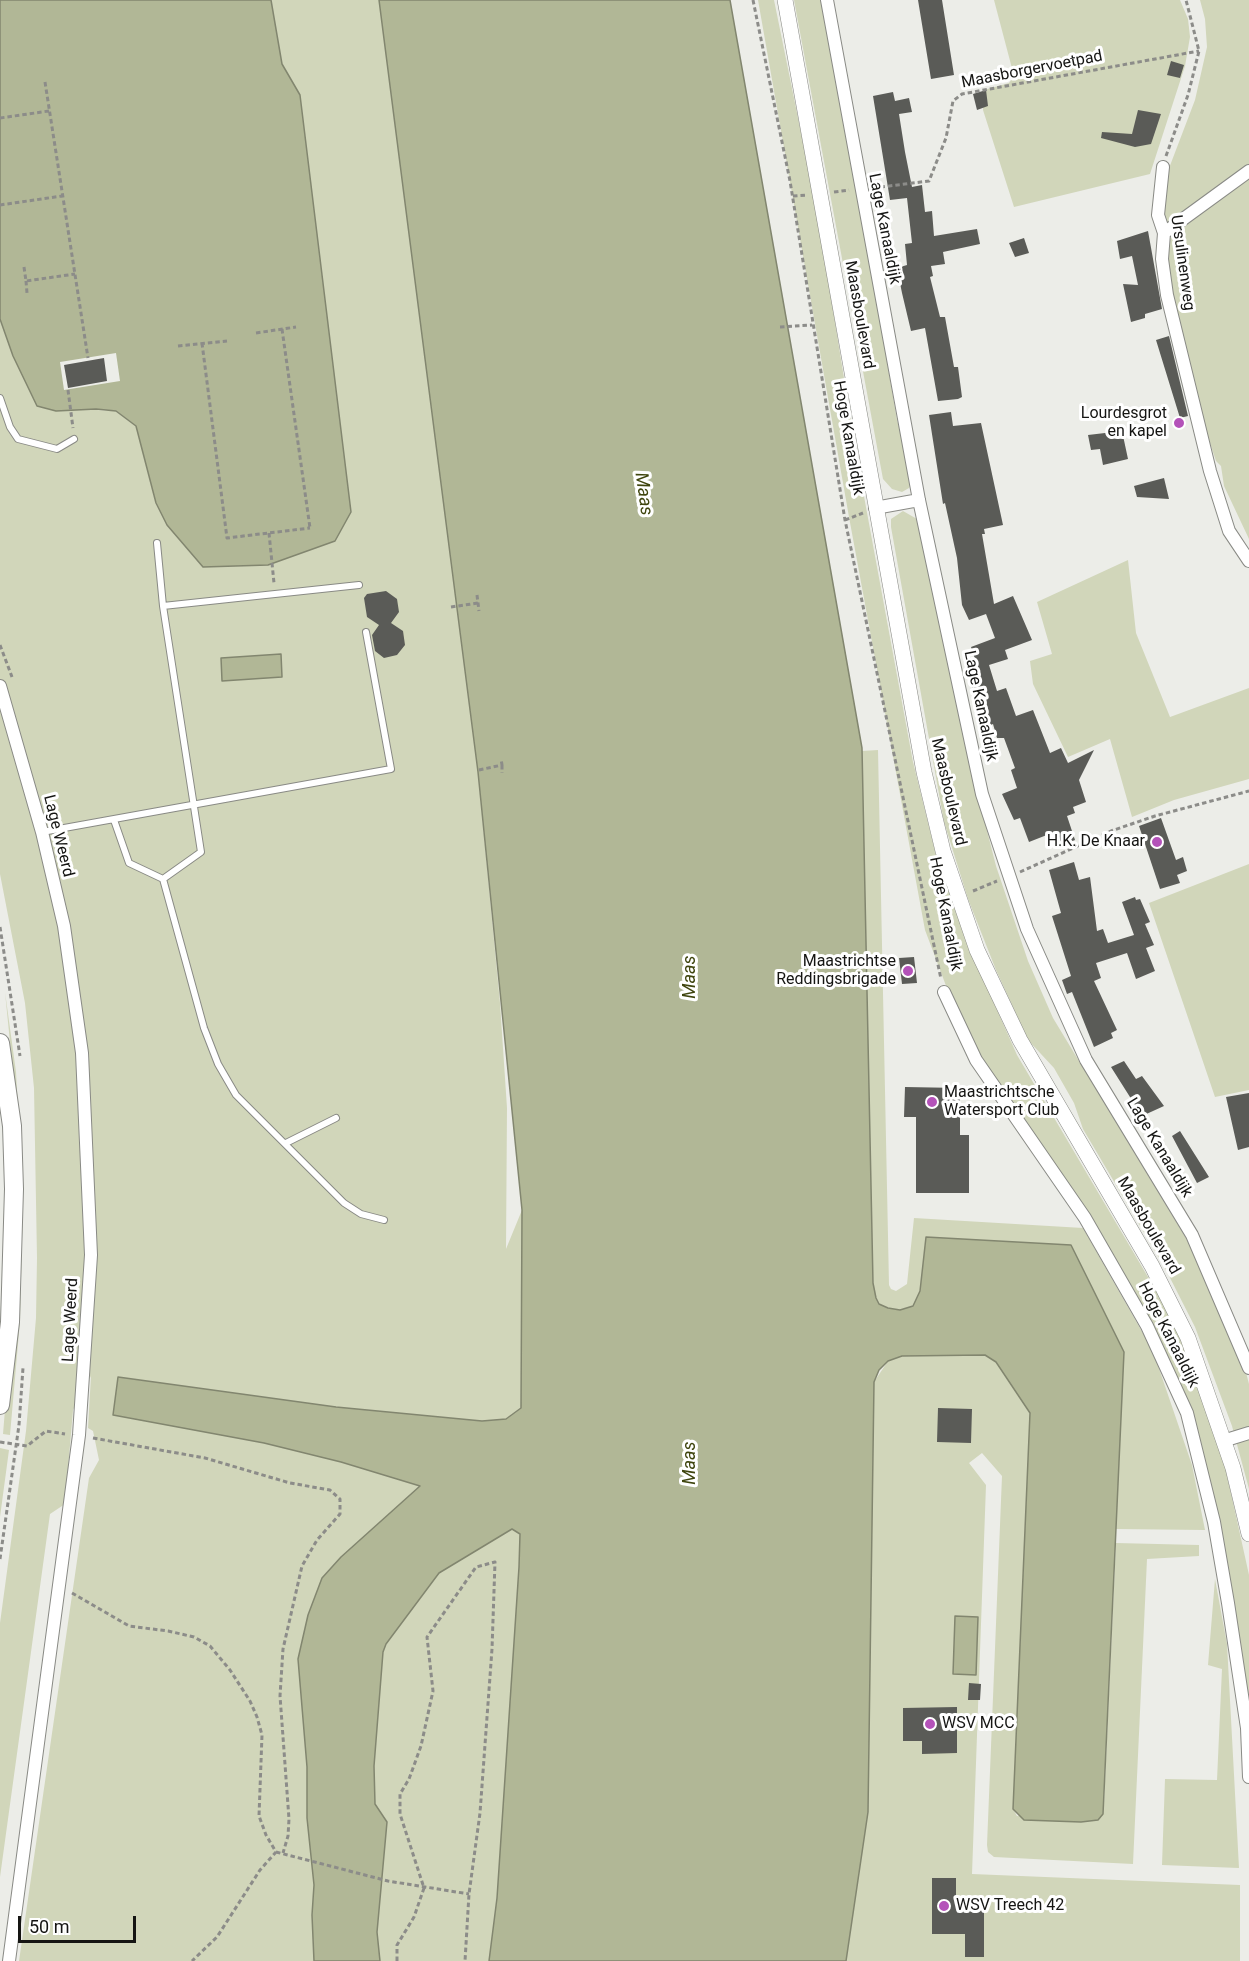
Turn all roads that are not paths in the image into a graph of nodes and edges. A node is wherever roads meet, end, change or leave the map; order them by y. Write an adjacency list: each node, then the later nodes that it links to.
1 (786, 0): 9 (street, Maasboulevard)
2 (826, 0): 8 (street, Lage Kanaaldijk)
3 (1162, 167): 5 (street, Ursulinenweg)
4 (1249, 171): 5 (street)
5 (1164, 233): 11 (street, Ursulinenweg)
6 (0, 398): 7 (lane)
7 (74, 439)
8 (919, 500): 9 (street); 27 (street, Lage Kanaaldijk)
9 (875, 508): 30 (street, Maasboulevard)
10 (157, 543): 13 (lane)
11 (1249, 561)
12 (359, 585): 13 (lane)
13 (163, 606): 16 (lane)
14 (366, 632): 16 (lane)
15 (0, 686): 18 (street, Lage Weerd)
16 (194, 805): 17 (lane); 19 (lane)
17 (114, 820): 18 (lane); 19 (lane)
18 (42, 832): 33 (street, Lage Weerd)
19 (164, 879): 25 (lane)
20 (944, 992): 32 (street, Hoge Kanaaldijk)
21 (0, 1043): 22 (main road)
22 (4, 1087): 24 (main road); 28 (main road)
23 (336, 1118): 25 (lane)
24 (0, 1136)
25 (286, 1143): 26 (lane)
26 (384, 1220)
27 (1249, 1368)
28 (0, 1405)
29 (1249, 1433): 30 (street)
30 (1223, 1441): 31 (street, Maasboulevard)
31 (1249, 1534)
32 (1249, 1777)
33 (9, 1961)

